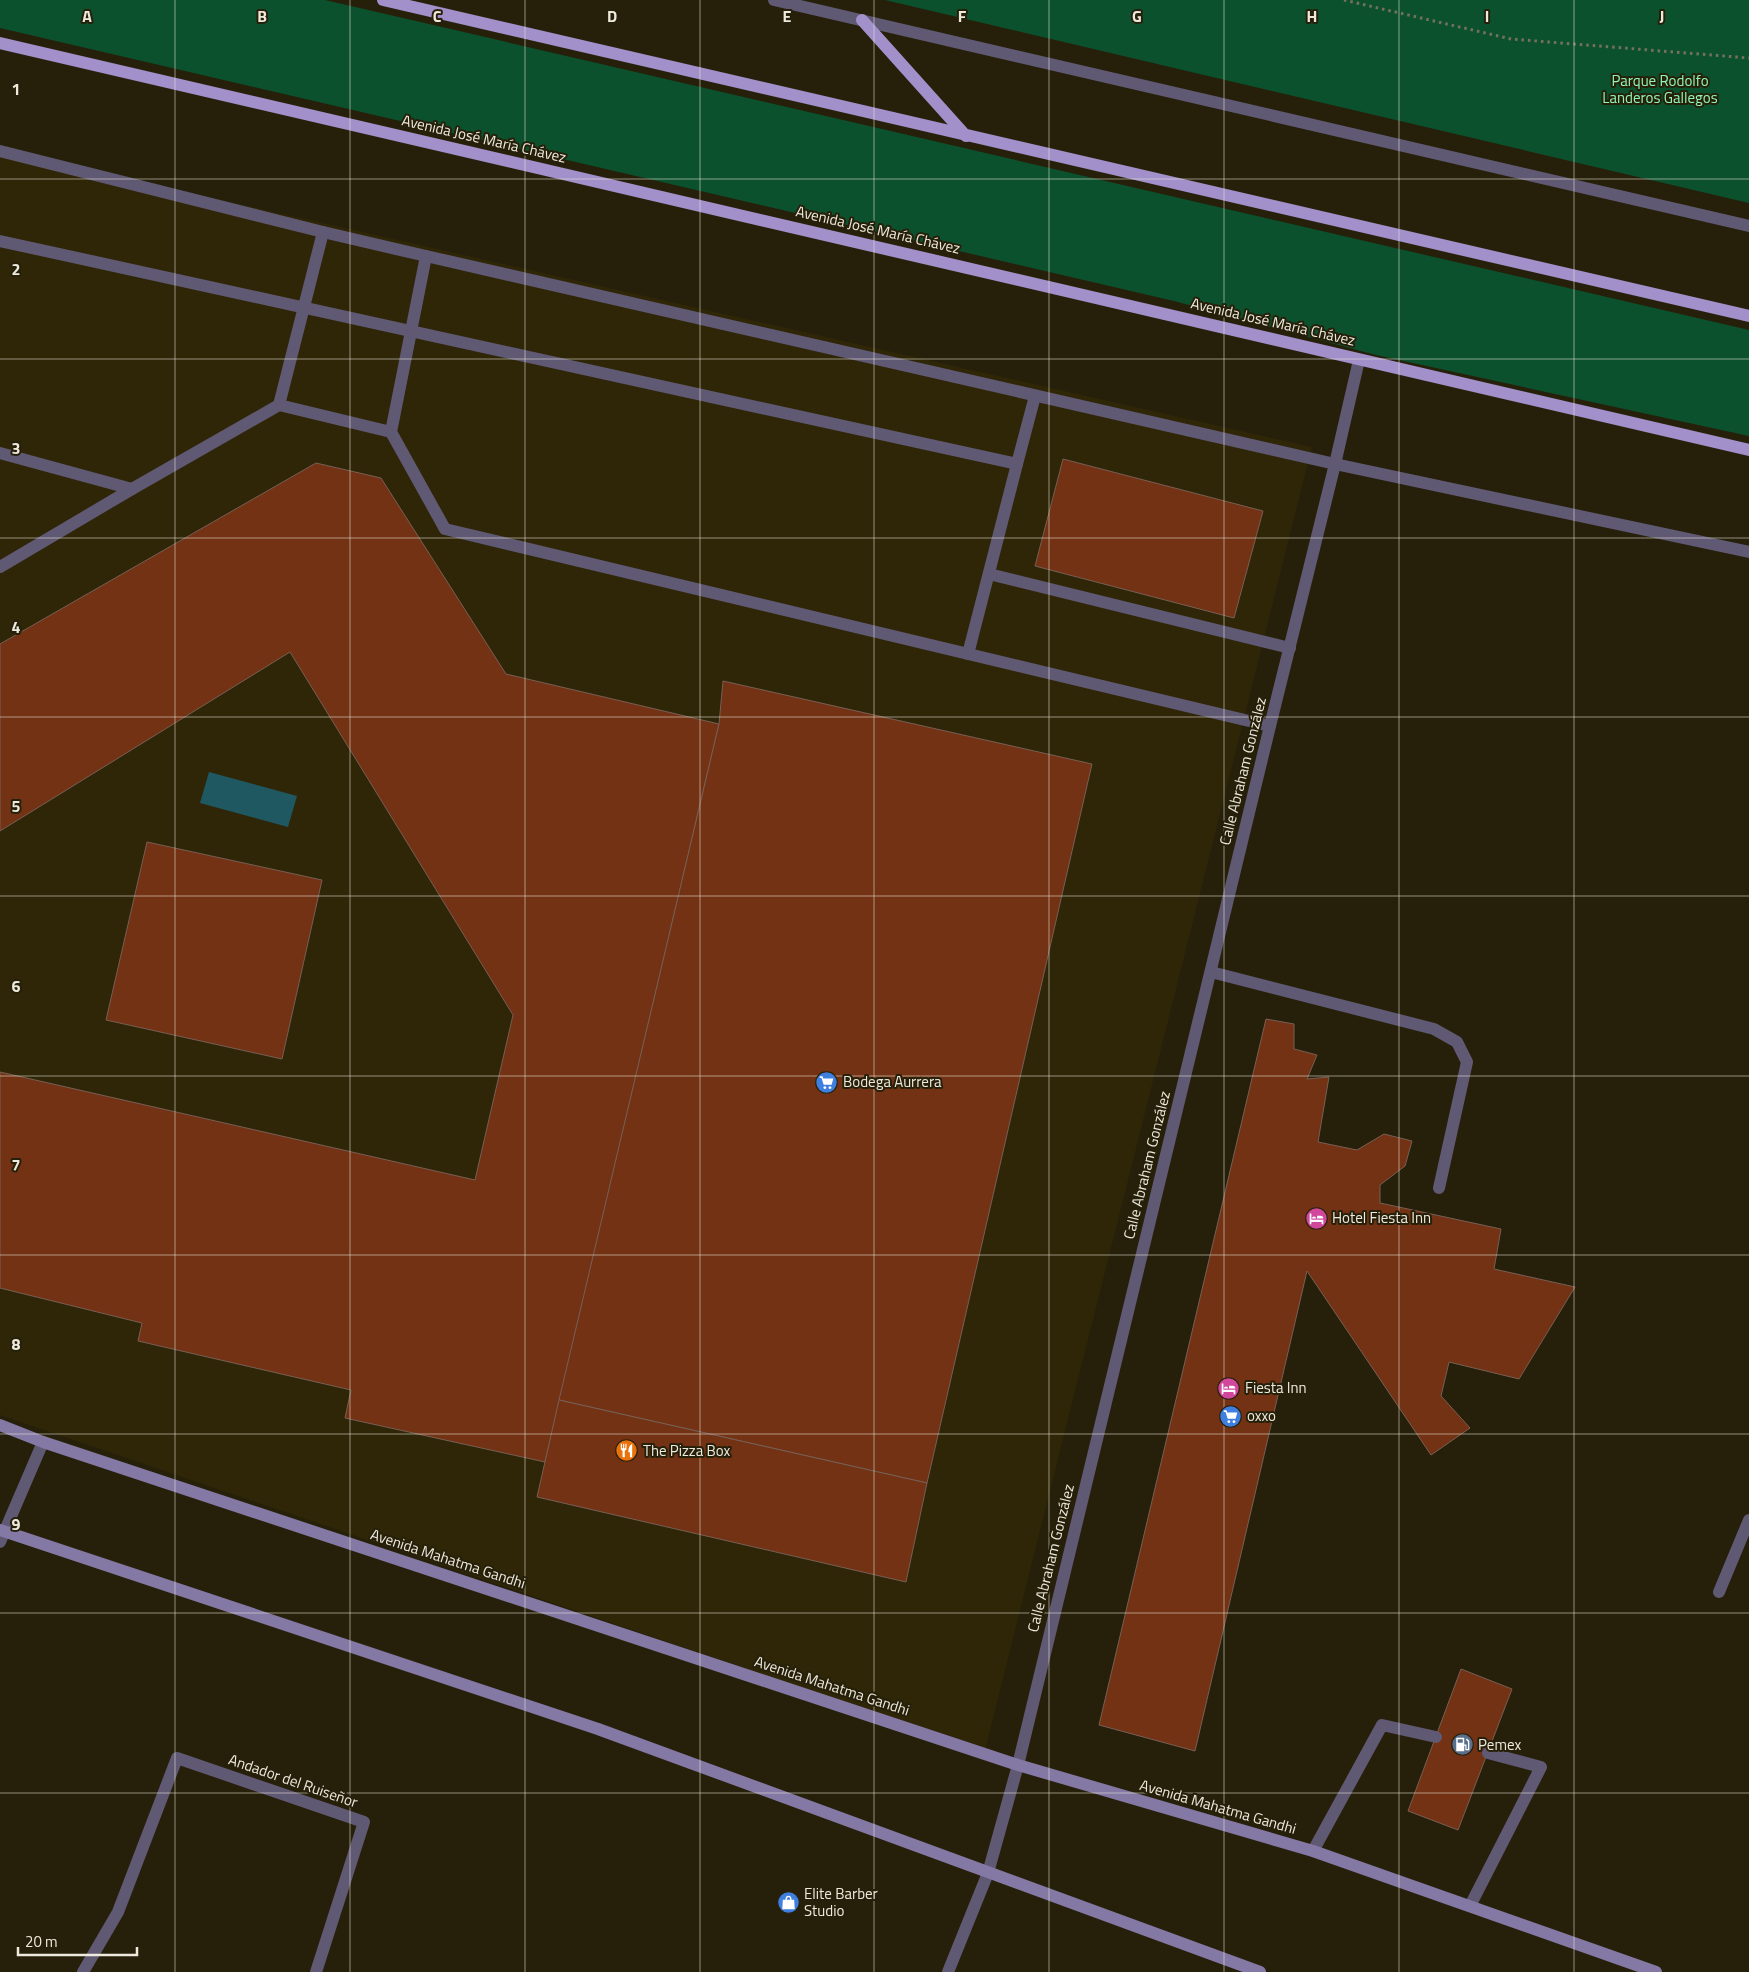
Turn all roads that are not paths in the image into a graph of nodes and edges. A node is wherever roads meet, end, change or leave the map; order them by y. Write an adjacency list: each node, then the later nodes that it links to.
1 (382, 0): 5 (main road)
2 (774, 0): 3 (street)
3 (862, 20): 5 (main road); 7 (street)
4 (0, 43): 14 (main road, Avenida José María Chávez)
5 (966, 136): 12 (main road)
6 (0, 151): 8 (street)
7 (1749, 226)
8 (323, 232): 10 (street); 11 (street)
9 (0, 241): 11 (street)
10 (426, 256): 13 (street); 15 (street)
11 (305, 307): 13 (street); 16 (street)
12 (1749, 316)
13 (410, 332): 17 (street); 20 (street)
14 (1359, 360): 18 (main road, Avenida José María Chávez); 21 (street, Calle Abraham González)
15 (1035, 396): 20 (street); 21 (street)
16 (279, 405): 17 (street); 22 (street)
17 (391, 432): 27 (street)
18 (1749, 450)
19 (0, 453): 22 (street)
20 (1017, 464): 25 (street)
21 (1335, 464): 23 (street); 26 (street, Calle Abraham González)
22 (132, 489): 24 (street)
23 (1749, 552)
24 (0, 567)
25 (989, 574): 26 (street); 27 (street)
26 (1290, 648): 28 (street, Calle Abraham González)
27 (968, 654): 28 (street)
28 (1270, 726): 29 (street, Calle Abraham González)
29 (1211, 972): 30 (street); 38 (street, Calle Abraham González)
30 (1439, 1188)
31 (0, 1425): 32 (main road, Avenida Mahatma Gandhi)
32 (43, 1442): 34 (street); 38 (main road, Avenida Mahatma Gandhi)
33 (1749, 1520): 35 (street)
34 (1, 1535): 40 (main road)
35 (1719, 1592)
36 (1436, 1737): 39 (street)
37 (1488, 1753): 41 (street)
38 (1018, 1765): 39 (main road, Avenida Mahatma Gandhi); 40 (street, Calle Abraham González)
39 (1313, 1852): 41 (main road, Avenida Mahatma Gandhi)
40 (988, 1872): 44 (street, Calle Abraham González); 45 (main road)
41 (1470, 1906): 46 (main road, Avenida Mahatma Gandhi)
42 (84, 1972): 43 (street, Andador del Ruiseñor)
43 (316, 1972)
44 (948, 1972)
45 (1260, 1972)
46 (1656, 1972)

